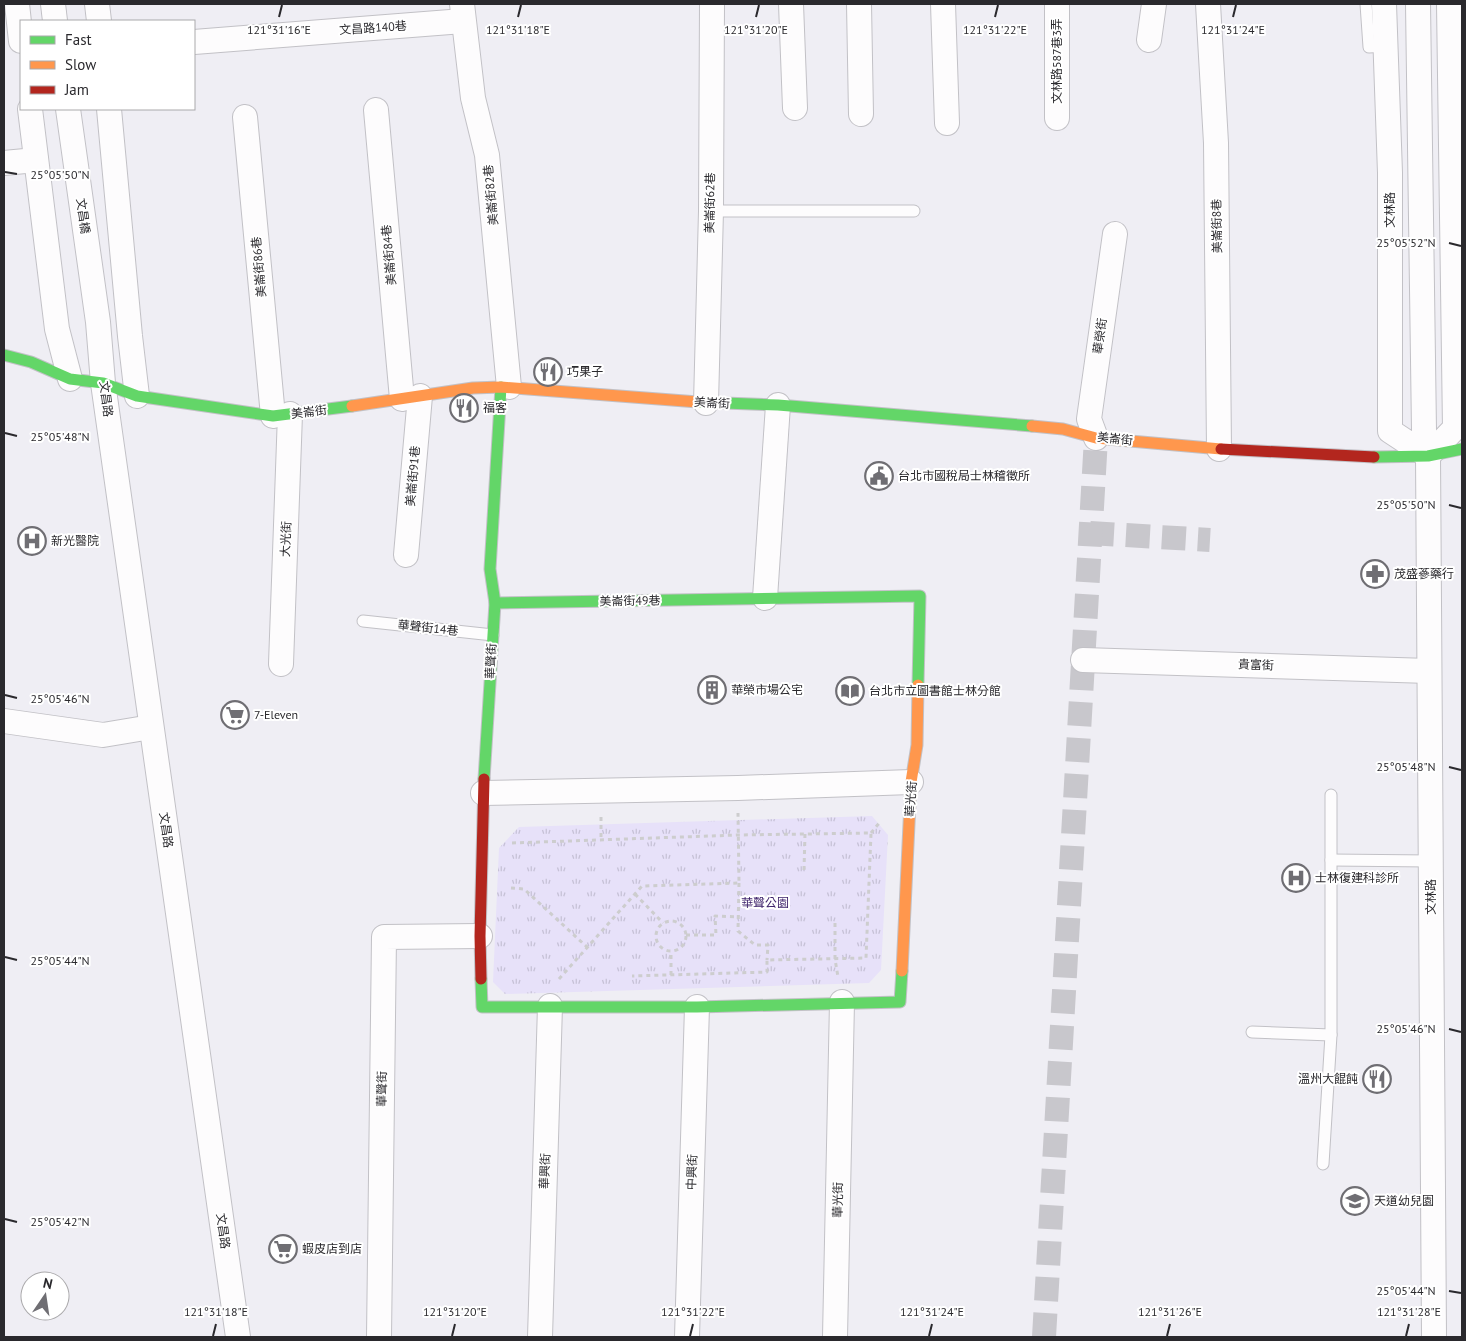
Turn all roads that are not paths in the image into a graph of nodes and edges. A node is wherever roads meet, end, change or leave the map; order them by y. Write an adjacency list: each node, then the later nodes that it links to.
1 (17, 4): 18 (street)
2 (53, 4): 16 (street)
3 (97, 4): 17 (street)
4 (712, 4): 34 (street, 美崙街62巷)
5 (791, 4): 22 (street)
6 (859, 4): 27 (street)
7 (942, 4): 30 (street)
8 (1057, 4): 29 (street, 文林路587巷3弄)
9 (1154, 4): 19 (street)
10 (1208, 4): 48 (street, 美崙街8巷)
11 (1366, 4): 21 (lane)
12 (1384, 4): 21 (street, 文林路)
13 (1418, 4): 50 (street, 文林路)
14 (1449, 4): 33 (street)
15 (463, 12): 20 (street, 文昌路140巷); 41 (street, 美崙街82巷)
16 (55, 20)
17 (99, 20)
18 (20, 32)
19 (1149, 40)
20 (195, 42)
21 (1386, 46): 50 (street, 文林路)
22 (794, 108)
23 (30, 110): 31 (street)
24 (68, 110): 37 (street, 文昌橋)
25 (109, 110): 42 (street)
26 (376, 110): 43 (street, 美崙街84巷)
27 (861, 114)
28 (245, 117): 46 (street, 美崙街86巷)
29 (1057, 118)
30 (946, 123)
31 (36, 160): 32 (street); 39 (street)
32 (4, 163)
33 (1453, 173): 50 (street)
34 (711, 211): 35 (lane); 44 (street, 美崙街62巷)
35 (914, 211)
36 (1115, 234): 47 (street, 華榮街)
37 (98, 322): 40 (street, 文昌路)
38 (4, 355): 39 (street, 美崙街)
39 (70, 379): 40 (street, 美崙街)
40 (103, 383): 42 (street, 美崙街); 61 (street, 文昌路)
41 (505, 387): 43 (street, 美崙街); 44 (street, 美崙街); 54 (street, 華聲街)
42 (137, 396): 46 (street, 美崙街)
43 (411, 398): 46 (street, 美崙街); 51 (street, 美崙街91巷)
44 (706, 403): 45 (street, 美崙街)
45 (778, 405): 47 (street, 美崙街); 53 (street)
46 (281, 415): 58 (street, 大光街)
47 (1096, 438): 48 (street, 美崙街)
48 (1219, 449): 50 (street, 美崙街)
49 (1462, 450): 50 (street, 美崙街)
50 (1428, 456): 59 (street, 文林路)
51 (406, 555)
52 (920, 596): 53 (street, 美崙街49巷); 62 (street, 華光街)
53 (765, 598): 54 (street, 美崙街49巷)
54 (495, 603): 56 (street, 華聲街)
55 (363, 621): 56 (lane, 華聲街14巷)
56 (492, 635): 63 (street, 華聲街)
57 (1083, 660): 59 (street, 貴富街)
58 (282, 664)
59 (1429, 672): 66 (street, 文林路)
60 (4, 721): 61 (street)
61 (151, 727): 74 (street, 文昌路)
62 (911, 782): 63 (street); 68 (street, 華光街)
63 (484, 793): 67 (street, 華聲街)
64 (1331, 794): 65 (lane)
65 (1330, 860): 66 (lane); 72 (lane)
66 (1430, 861): 79 (street, 文林路)
67 (480, 936): 69 (street, 華聲街); 75 (street, 華聲街)
68 (842, 1002): 70 (street); 78 (street, 華光街)
69 (550, 1006): 70 (street); 76 (street, 華興街)
70 (697, 1007): 77 (street, 中興街)
71 (1252, 1032): 72 (lane)
72 (1331, 1035): 73 (lane)
73 (1323, 1164)
74 (238, 1337)
75 (379, 1337)
76 (540, 1337)
77 (687, 1337)
78 (835, 1337)
79 (1434, 1337)

